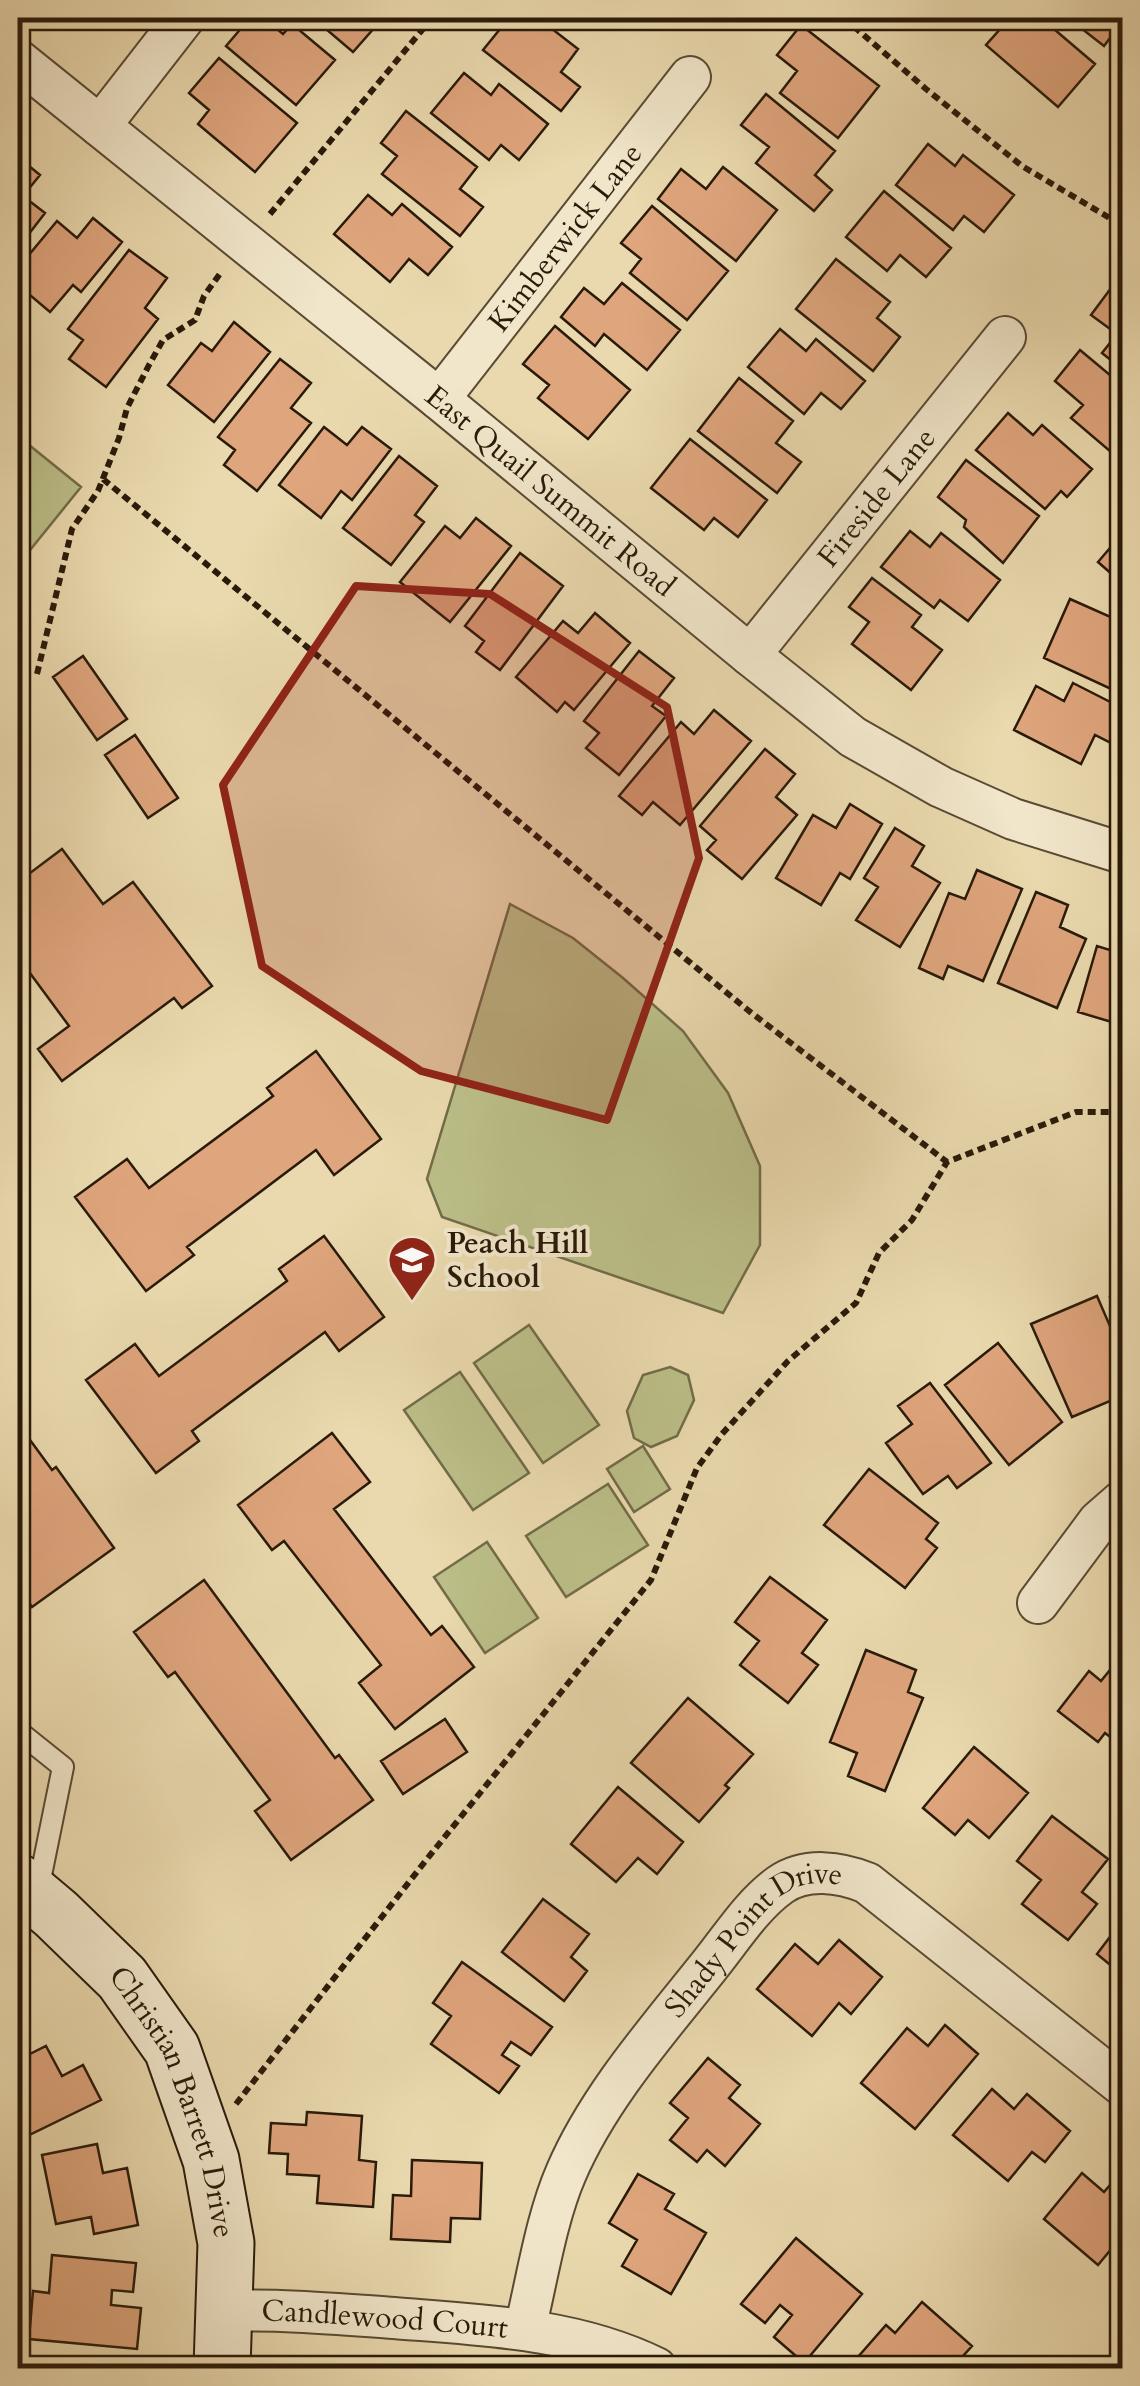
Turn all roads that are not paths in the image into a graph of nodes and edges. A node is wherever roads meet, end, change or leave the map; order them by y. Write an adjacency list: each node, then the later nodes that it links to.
1 (184, 18): 4 (street)
2 (18, 60): 4 (street, East Quail Summit Road)
3 (690, 77): 6 (street, Kimberwick Lane)
4 (100, 126): 6 (street, East Quail Summit Road)
5 (1004, 337): 7 (street, Fireside Lane)
6 (439, 399): 7 (street, East Quail Summit Road)
7 (750, 656): 8 (street, East Quail Summit Road)
8 (1122, 853)
9 (1122, 1501): 10 (street)
10 (1038, 1603)
11 (18, 1731): 12 (lane)
12 (27, 1890): 14 (street, Christian Barrett Drive)
13 (1122, 2085): 15 (street, Shady Point Drive)
14 (225, 2311): 15 (street, Candlewood Court); 16 (street, Christian Barrett Drive)
15 (525, 2329): 17 (street, Candlewood Court)
16 (222, 2368)
17 (656, 2368)

